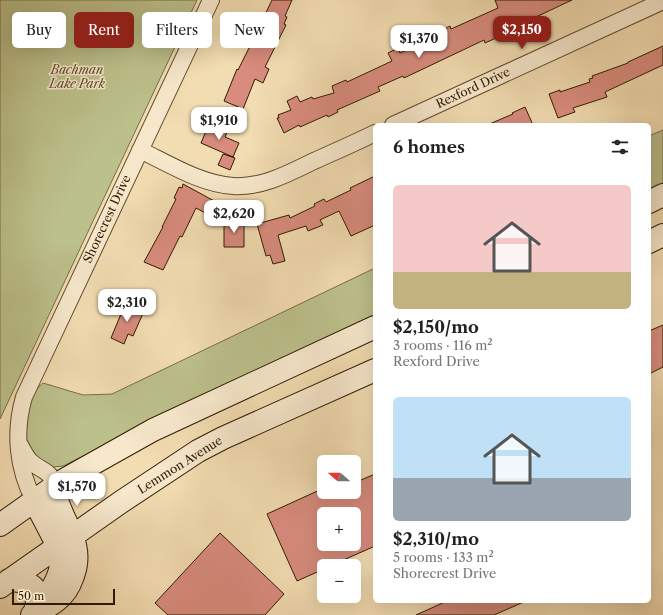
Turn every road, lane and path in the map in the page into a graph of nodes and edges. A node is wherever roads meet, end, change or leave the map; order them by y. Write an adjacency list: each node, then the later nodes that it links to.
1 (211, 0): 5 (street, Shorecrest Drive)
2 (663, 1): 3 (street, Rexford Drive)
3 (397, 123)
4 (373, 134): 5 (street)
5 (140, 150): 12 (street, Shorecrest Drive)
6 (663, 195): 7 (main road)
7 (651, 201)
8 (663, 235): 9 (main road)
9 (651, 241)
10 (373, 329): 13 (main road)
11 (373, 371): 16 (main road, Lemmon Avenue)
12 (18, 441): 13 (street, Shorecrest Drive); 14 (street, Shorecrest Drive)
13 (54, 488): 14 (main road); 16 (main road, Shorecrest Drive)
14 (34, 500): 15 (main road); 16 (main road, Shorecrest Drive)
15 (0, 525)
16 (66, 540): 17 (main road, Lemmon Avenue); 18 (main road, Shorecrest Drive)
17 (5, 583): 18 (main road)
18 (33, 614)

